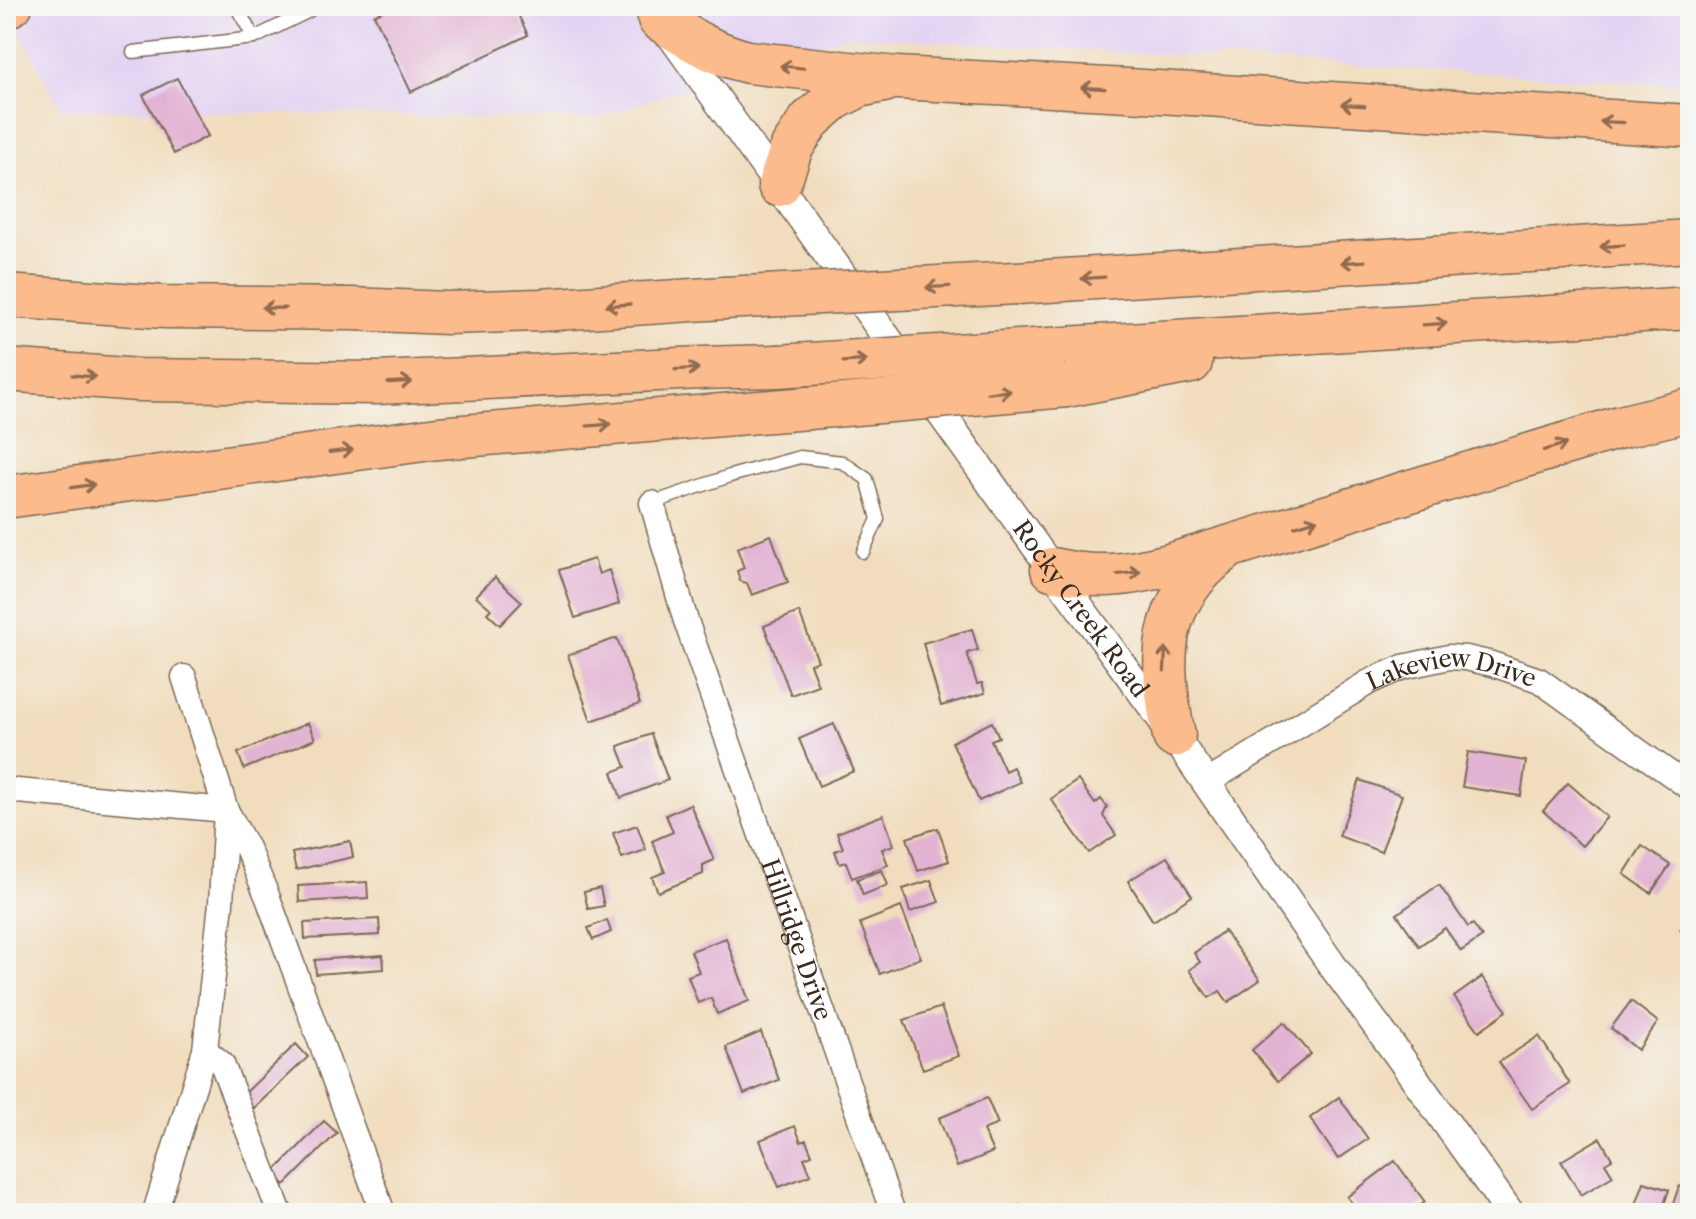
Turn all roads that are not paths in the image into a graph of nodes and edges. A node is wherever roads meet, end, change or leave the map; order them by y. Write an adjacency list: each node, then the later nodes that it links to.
1 (14, 6): 3 (main road)
2 (236, 6): 6 (lane)
3 (6, 11)
4 (309, 11): 6 (lane)
5 (655, 12): 8 (highway, one-way to 5); 10 (street, Rocky Creek Road)
6 (254, 38): 7 (lane)
7 (133, 52)
8 (897, 78): 9 (highway, one-way to 8); 10 (highway)
9 (1690, 126)
10 (779, 185): 21 (street, Rocky Creek Road)
11 (1690, 241): 12 (highway, one-way to 12, bridge)
12 (6, 296)
13 (1690, 308): 14 (highway, one-way to 13)
14 (1312, 332): 15 (highway, one-way to 14, bridge); 17 (highway, one-way to 14, bridge)
15 (6, 370)
16 (1690, 410): 19 (highway, one-way to 16)
17 (6, 497)
18 (652, 503): 20 (lane); 32 (street, Hillridge Drive)
19 (1231, 546): 21 (highway, one-way to 19); 23 (highway, one-way to 19)
20 (863, 552)
21 (1052, 569): 23 (street, Rocky Creek Road)
22 (184, 677): 27 (street)
23 (1174, 736): 24 (street, Rocky Creek Road)
24 (1206, 783): 25 (street, Lakeview Drive); 33 (street, Rocky Creek Road)
25 (1690, 788)
26 (6, 790): 27 (street)
27 (226, 810): 28 (street); 31 (street)
28 (205, 1050): 29 (street); 30 (street)
29 (156, 1212)
30 (280, 1213)
31 (383, 1213)
32 (893, 1213)
33 (1510, 1213)

